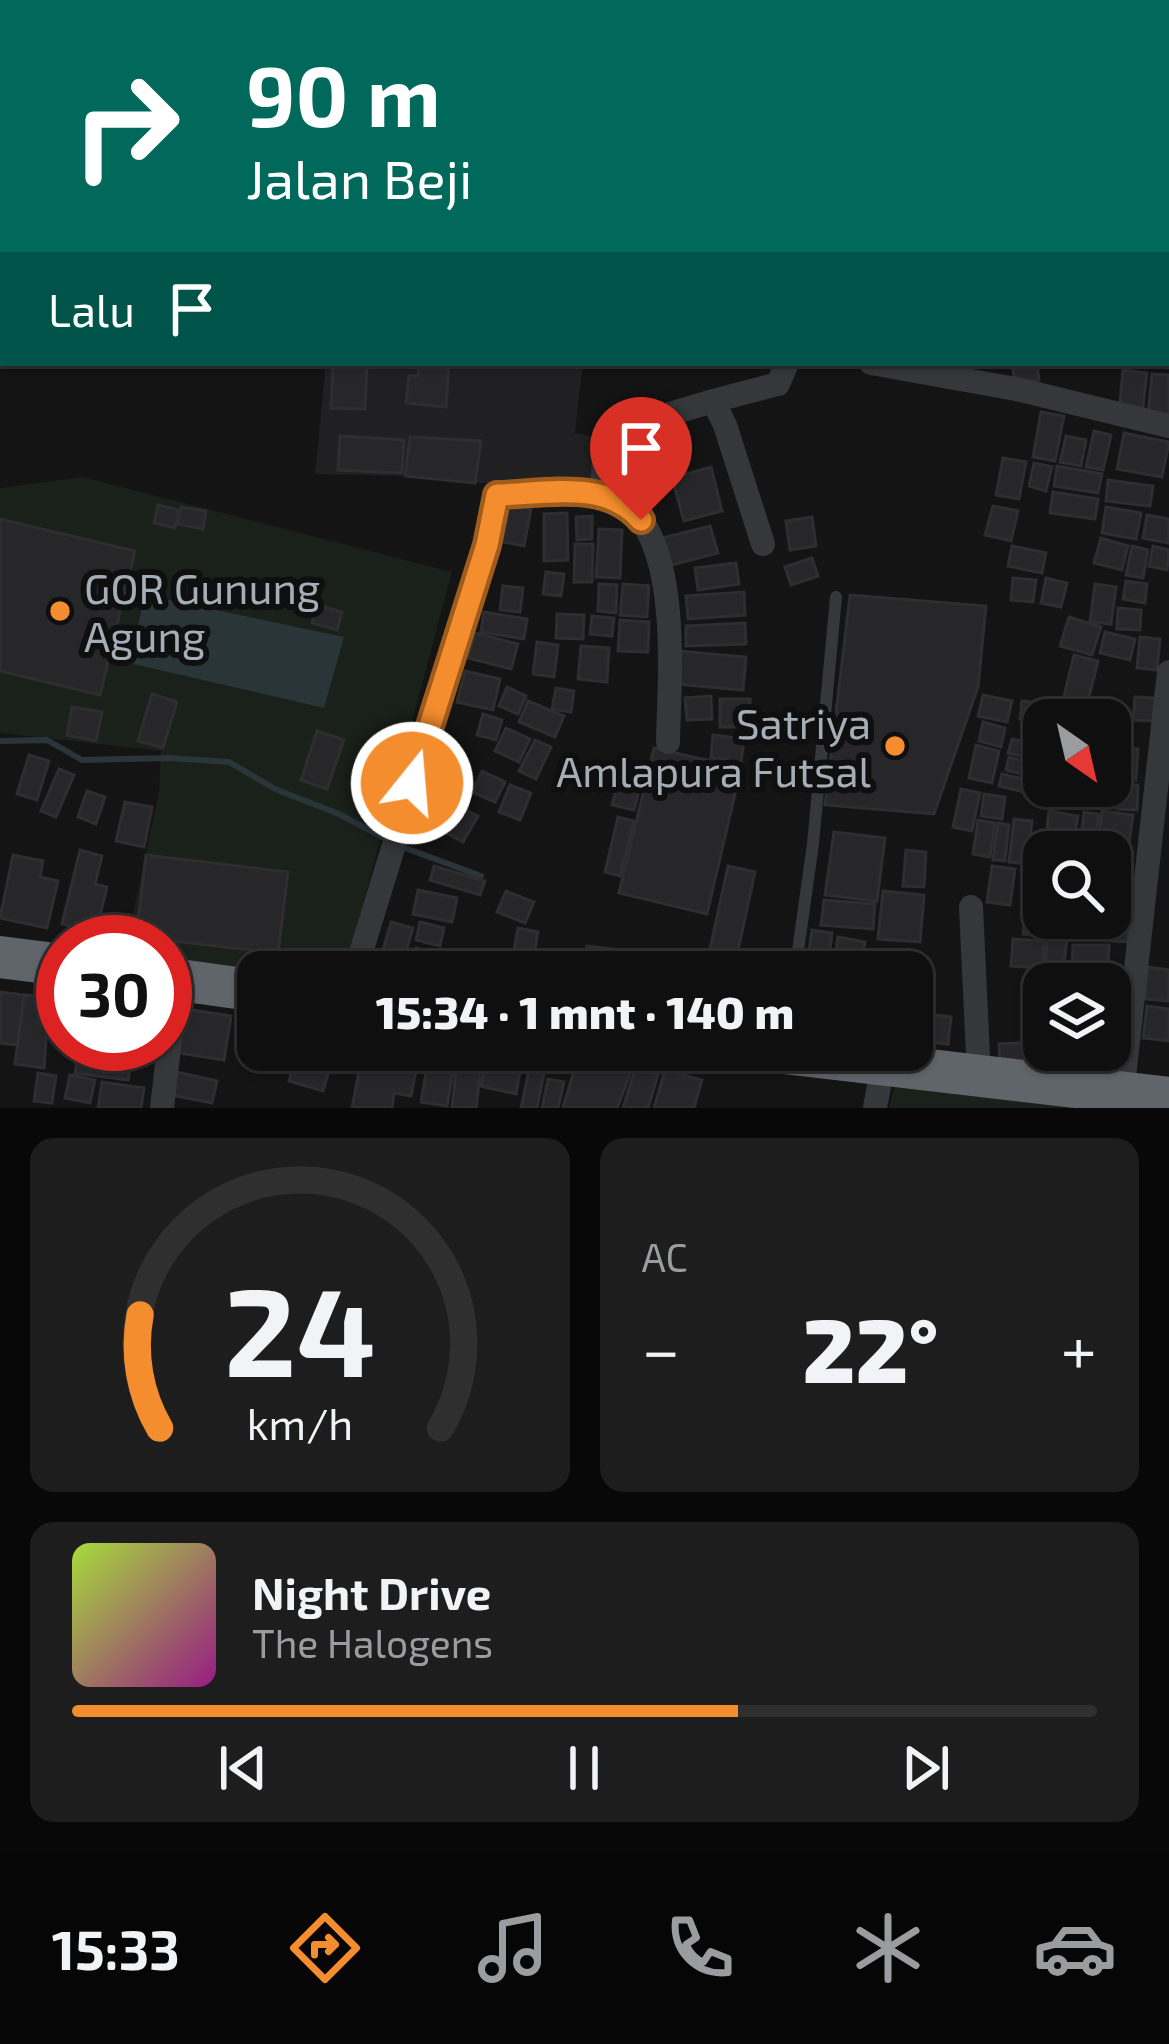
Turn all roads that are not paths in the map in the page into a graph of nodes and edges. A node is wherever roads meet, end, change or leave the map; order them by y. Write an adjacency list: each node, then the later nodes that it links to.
1 (786, 366): 3 (street)
2 (888, 366): 4 (street)
3 (713, 400): 5 (street); 6 (street)
4 (1169, 425)
5 (602, 493): 9 (street); 11 (street)
6 (763, 544)
7 (836, 597): 12 (lane)
8 (1169, 671): 21 (street)
9 (668, 742)
10 (971, 907): 20 (street)
11 (362, 951)
12 (798, 951)
13 (0, 957): 14 (highway)
14 (36, 962)
15 (192, 981): 16 (highway)
16 (237, 989)
17 (165, 1071): 23 (street)
18 (882, 1071): 24 (street)
19 (933, 1071): 20 (highway)
20 (979, 1077): 21 (highway)
21 (1122, 1095): 22 (highway)
22 (1169, 1098)
23 (162, 1108)
24 (875, 1108)

